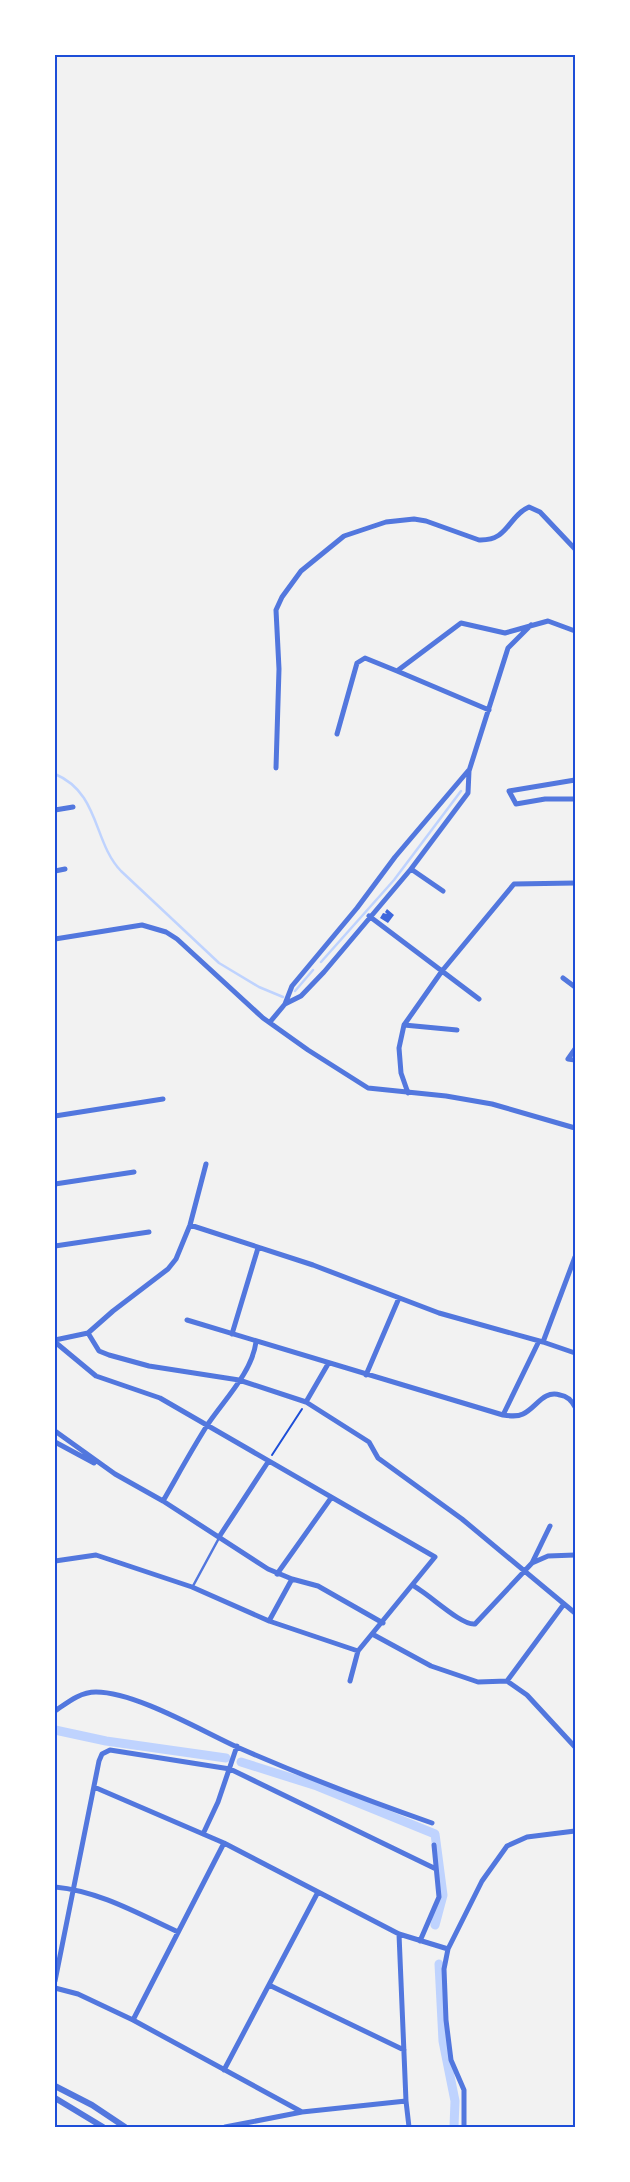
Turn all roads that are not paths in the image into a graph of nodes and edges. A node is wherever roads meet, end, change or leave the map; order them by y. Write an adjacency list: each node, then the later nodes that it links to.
1 (575, 549): 7 (street)
2 (531, 625): 3 (street); 4 (street); 5 (street)
3 (575, 631)
4 (397, 670): 5 (street); 6 (street)
5 (489, 710): 8 (street)
6 (337, 734)
7 (276, 768)
8 (469, 771): 14 (street); 24 (street)
9 (575, 780): 10 (street)
10 (575, 799)
11 (73, 807): 12 (street)
12 (55, 810)
13 (65, 869): 15 (street)
14 (411, 869): 17 (street); 18 (street)
15 (55, 870)
16 (575, 883): 20 (street)
17 (443, 891)
18 (369, 916): 20 (street); 24 (street)
19 (55, 939): 25 (street)
20 (442, 972): 23 (street); 26 (street)
21 (563, 978): 22 (street)
22 (575, 987)
23 (479, 999)
24 (285, 1002): 25 (street)
25 (270, 1022): 30 (street)
26 (404, 1025): 27 (street); 30 (street)
27 (457, 1030)
28 (575, 1049): 29 (street)
29 (575, 1060)
30 (408, 1093): 33 (street)
31 (163, 1099): 32 (street)
32 (55, 1116)
33 (575, 1128)
34 (206, 1164): 37 (street)
35 (134, 1172): 36 (street)
36 (55, 1184)
37 (190, 1225): 40 (street); 44 (street)
38 (149, 1232): 39 (street)
39 (55, 1246)
40 (258, 1248): 42 (street); 45 (street)
41 (575, 1257): 47 (street)
42 (399, 1298): 47 (street); 51 (street)
43 (187, 1320): 45 (street)
44 (88, 1334): 46 (street); 52 (street)
45 (232, 1334): 48 (street)
46 (55, 1341): 56 (street)
47 (541, 1341): 49 (street); 55 (street)
48 (256, 1342): 50 (street); 52 (street)
49 (575, 1353)
50 (328, 1364): 51 (street); 53 (street)
51 (366, 1375): 55 (street)
52 (239, 1380): 53 (street); 56 (street)
53 (306, 1402): 68 (street)
54 (575, 1407): 55 (street)
55 (503, 1415)
56 (207, 1426): 59 (street); 62 (street)
57 (55, 1431): 60 (street)
58 (55, 1442): 60 (street)
59 (268, 1462): 61 (street); 64 (street)
60 (115, 1474): 62 (street)
61 (331, 1498): 69 (street); 71 (street)
62 (163, 1501): 64 (street)
63 (550, 1526): 67 (street)
64 (219, 1537): 69 (street); 72 (lane)
65 (575, 1555): 67 (street)
66 (55, 1561): 72 (street)
67 (532, 1563): 68 (street)
68 (525, 1571): 71 (street); 73 (street)
69 (278, 1574): 70 (street)
70 (292, 1579): 75 (street); 76 (street)
71 (412, 1585): 76 (street)
72 (192, 1587): 75 (street)
73 (564, 1604): 74 (street); 80 (street)
74 (575, 1613)
75 (270, 1621): 78 (street)
76 (383, 1623): 77 (street)
77 (374, 1635): 78 (street); 80 (street)
78 (358, 1651): 79 (street)
79 (350, 1681)
80 (507, 1681): 83 (street)
81 (55, 1711): 82 (street)
82 (237, 1746): 84 (street); 86 (street)
83 (575, 1747)
84 (230, 1769): 85 (street); 88 (street); 91 (street)
85 (94, 1787): 88 (street); 93 (street)
86 (432, 1823)
87 (575, 1831): 98 (street)
88 (203, 1834): 89 (street)
89 (224, 1843): 94 (street); 95 (street)
90 (434, 1845): 91 (street)
91 (436, 1869): 97 (street)
92 (55, 1887): 93 (street)
93 (75, 1889): 95 (street); 99 (street)
94 (318, 1892): 96 (street); 100 (street)
95 (178, 1932): 102 (street)
96 (399, 1934): 97 (street); 103 (street)
97 (420, 1941): 98 (street)
98 (448, 1949): 113 (street)
99 (55, 1981)
100 (269, 1985): 103 (street); 104 (street)
101 (55, 1988): 102 (street)
102 (133, 2020): 104 (street)
103 (404, 2050): 107 (street)
104 (224, 2070): 108 (street)
105 (55, 2086): 110 (street)
106 (55, 2098): 109 (street)
107 (406, 2101): 108 (street); 112 (street)
108 (302, 2112): 111 (street)
109 (104, 2127)
110 (125, 2127)
111 (225, 2127)
112 (409, 2127)
113 (464, 2127)

